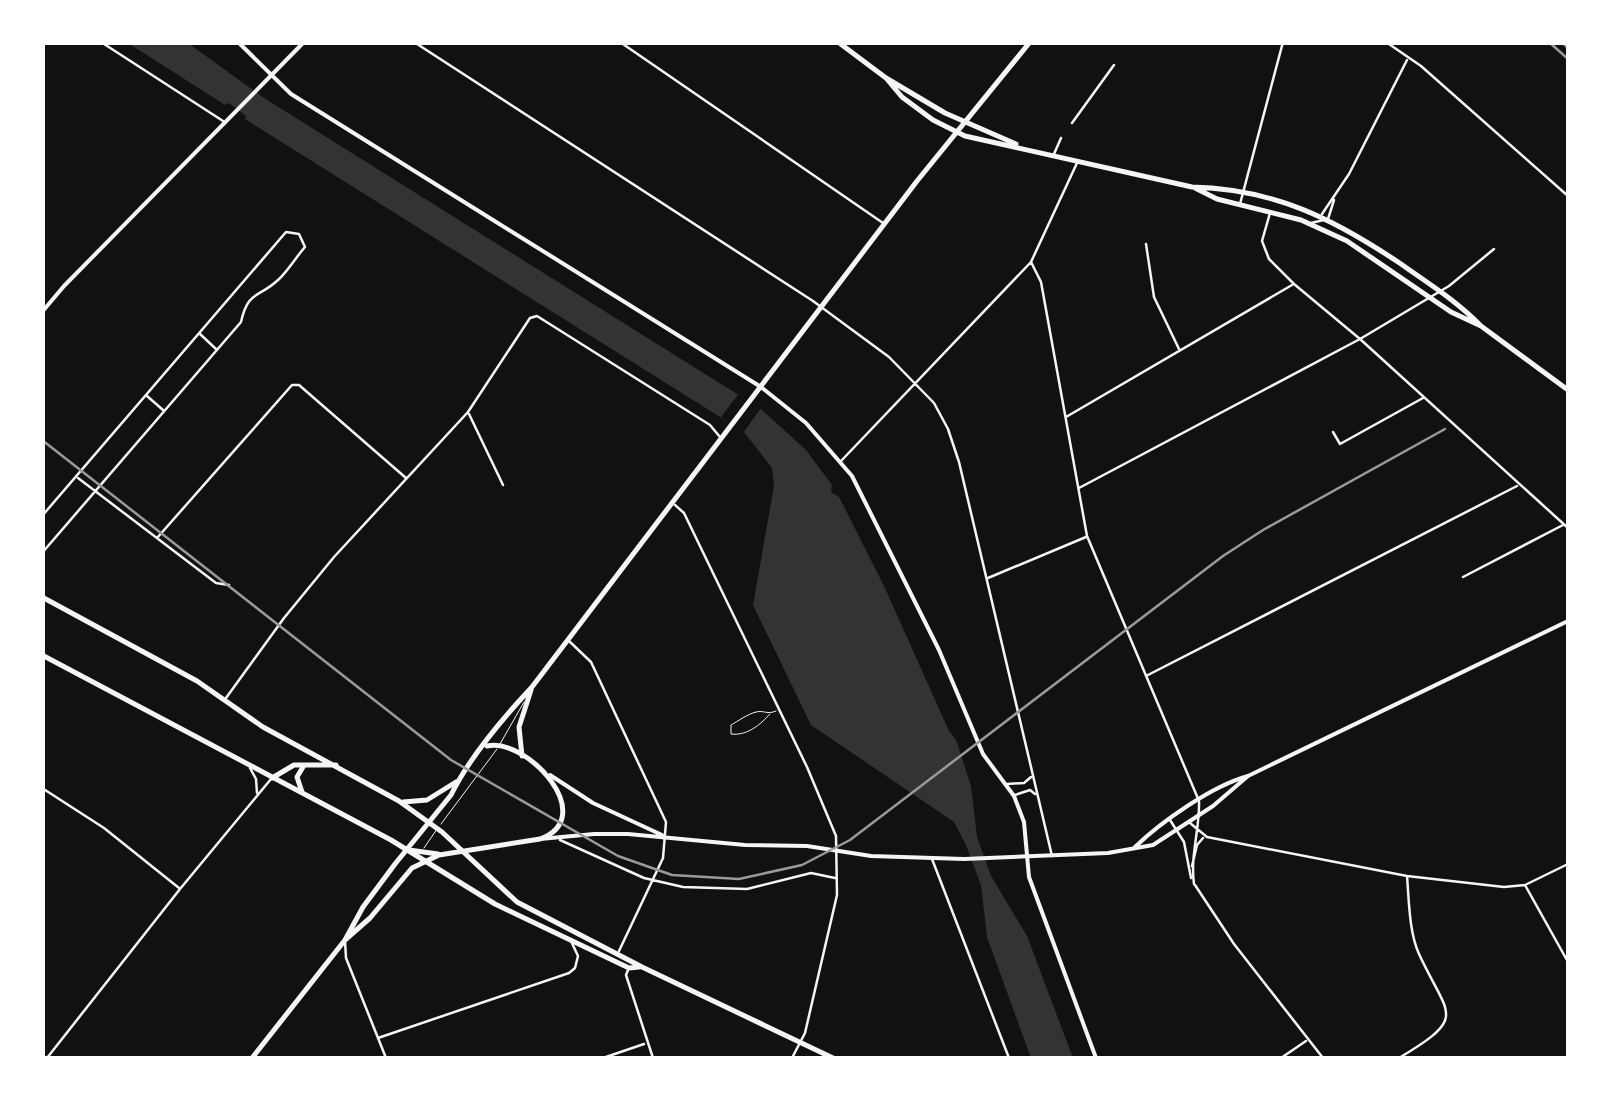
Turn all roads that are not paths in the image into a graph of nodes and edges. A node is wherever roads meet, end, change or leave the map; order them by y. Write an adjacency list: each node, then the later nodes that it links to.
1 (101, 42): 14 (street)
2 (238, 42): 12 (street)
3 (304, 42): 12 (street)
4 (414, 42): 37 (street)
5 (620, 42): 30 (street)
6 (838, 42): 13 (main road)
7 (1030, 42): 16 (main road)
8 (1283, 42): 23 (street)
9 (1386, 42): 10 (street)
10 (1408, 59): 24 (street); 25 (street)
11 (1114, 65): 15 (street)
12 (270, 77): 14 (street); 45 (street)
13 (886, 78): 16 (main road); 17 (main road)
14 (224, 122): 38 (street)
15 (1072, 122)
16 (965, 123): 17 (main road); 19 (main road)
17 (956, 133): 19 (main road); 30 (main road)
18 (1062, 138): 20 (street)
19 (1019, 146): 20 (main road)
20 (1054, 155): 21 (main road)
21 (1078, 161): 22 (main road); 33 (street)
22 (1192, 187): 23 (main road); 26 (main road)
23 (1243, 192): 26 (street); 28 (main road)
24 (1568, 196)
25 (1334, 199): 28 (street); 28 (street)
26 (1240, 204): 27 (main road)
27 (1271, 211): 29 (main road); 34 (street)
28 (1325, 217): 29 (street); 35 (main road)
29 (1310, 223): 36 (main road)
30 (885, 224): 37 (main road)
31 (1146, 244): 43 (street)
32 (1494, 250): 35 (street)
33 (1030, 262): 44 (street); 51 (street)
34 (1294, 284): 41 (street); 43 (street)
35 (1441, 291): 36 (street); 39 (main road)
36 (1430, 298): 39 (main road); 41 (street)
37 (820, 309): 44 (street); 45 (main road)
38 (42, 312)
39 (1480, 326): 46 (main road)
40 (199, 334): 42 (street); 42 (street); 47 (street)
41 (1360, 339): 48 (street); 59 (street)
42 (218, 350): 49 (street)
43 (1180, 350): 51 (street)
44 (918, 383): 54 (street); 67 (street)
45 (761, 387): 53 (main road); 54 (street)
46 (1568, 390)
47 (146, 396): 49 (street); 55 (street)
48 (1424, 397): 52 (street); 57 (street)
49 (164, 411): 60 (street)
50 (468, 412): 53 (street); 56 (street); 58 (street)
51 (1065, 418): 59 (street)
52 (1334, 432)
53 (720, 438): 61 (main road)
54 (842, 461): 90 (street)
55 (76, 477): 60 (street); 62 (street)
56 (407, 479): 65 (street); 76 (street)
57 (1520, 485): 63 (street); 74 (street)
58 (504, 486)
59 (1078, 489): 64 (street)
60 (96, 490): 65 (street); 66 (street)
61 (672, 502): 72 (main road); 77 (street)
62 (42, 516)
63 (1566, 526): 68 (street)
64 (1087, 536): 67 (street); 74 (street)
65 (157, 538): 69 (street)
66 (42, 553)
67 (988, 578): 86 (street)
68 (1463, 578)
69 (229, 586)
70 (42, 597): 76 (main road)
71 (1568, 621): 87 (street)
72 (568, 640): 75 (main road); 106 (street)
73 (42, 655): 84 (main road)
74 (1144, 676): 96 (street)
75 (532, 687): 79 (lane); 80 (main road); 81 (main road)
76 (225, 700): 83 (main road)
77 (779, 709): 78 (lane); 113 (street)
78 (770, 714): 78 (lane)
79 (500, 745): 80 (main road); 81 (main road); 102 (lane)
80 (484, 748): 89 (main road)
81 (523, 757): 85 (main road)
82 (305, 765): 83 (main road); 88 (main road); 92 (main road)
83 (338, 765): 97 (main road)
84 (250, 766): 88 (main road); 94 (street)
85 (550, 774): 106 (street); 109 (main road)
86 (1032, 776): 90 (street); 93 (street)
87 (1248, 776): 96 (street); 98 (street)
88 (272, 778): 92 (main road); 94 (street)
89 (458, 780): 97 (main road); 100 (main road)
90 (1007, 784): 95 (street)
91 (42, 788): 127 (street)
92 (302, 792): 111 (main road)
93 (1036, 794): 95 (street); 116 (street)
94 (257, 795): 127 (street)
95 (1014, 796): 118 (street)
96 (1198, 801): 98 (street); 99 (street)
97 (399, 802): 100 (main road)
98 (1200, 815): 101 (street); 104 (street)
99 (1170, 820): 103 (street); 110 (street)
100 (430, 822): 102 (main road); 105 (main road)
101 (1189, 822): 103 (street); 104 (street)
102 (438, 828): 105 (lane); 112 (main road); 114 (lane)
103 (1177, 830): 110 (street); 125 (street)
104 (1197, 831): 107 (street); 121 (street)
105 (421, 832): 111 (main road)
106 (666, 837): 108 (street); 113 (street); 124 (street)
107 (1207, 837): 121 (street); 122 (street)
108 (558, 839): 109 (street); 124 (street)
109 (540, 840): 112 (main road)
110 (1135, 847): 116 (street)
111 (406, 850): 114 (main road); 119 (main road); 128 (main road)
112 (461, 850): 115 (main road); 130 (main road)
113 (838, 850): 117 (street); 123 (street)
114 (424, 853): 115 (main road); 119 (lane)
115 (438, 854): 119 (main road)
116 (1053, 857): 118 (street)
117 (932, 858): 118 (street); 145 (street)
118 (1027, 859): 146 (street)
119 (422, 861): 128 (main road); 129 (main road)
120 (1568, 864): 126 (street)
121 (1192, 868): 125 (street)
122 (1407, 876): 126 (street); 149 (street)
123 (837, 878): 124 (street); 137 (street)
124 (654, 880): 130 (street)
125 (1194, 884): 135 (street)
126 (1525, 885): 131 (street)
127 (180, 889): 138 (street)
128 (346, 940): 134 (street); 139 (main road)
129 (571, 941): 133 (main road); 134 (street)
130 (618, 952): 132 (main road)
131 (1568, 962)
132 (642, 967): 133 (main road); 137 (main road)
133 (629, 968): 136 (street)
134 (378, 1038): 140 (street)
135 (1308, 1040): 147 (street); 148 (street)
136 (647, 1043): 141 (street); 142 (street)
137 (801, 1043): 143 (street); 144 (main road)
138 (47, 1058)
139 (252, 1058)
140 (386, 1058)
141 (603, 1058)
142 (653, 1058)
143 (792, 1058)
144 (833, 1058)
145 (1009, 1058)
146 (1096, 1058)
147 (1281, 1058)
148 (1322, 1058)
149 (1398, 1058)

